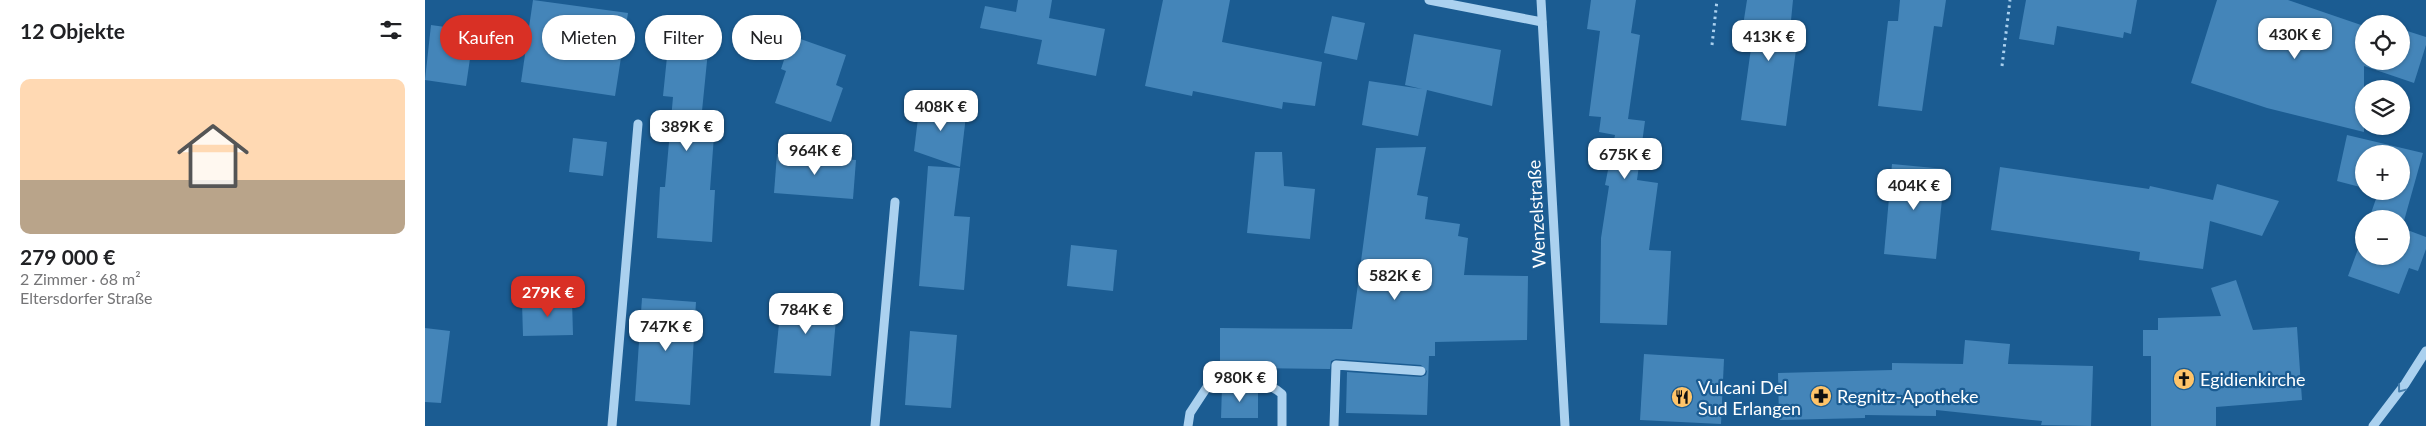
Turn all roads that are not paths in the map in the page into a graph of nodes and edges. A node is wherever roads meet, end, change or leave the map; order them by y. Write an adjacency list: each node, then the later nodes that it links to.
1 (1432, 0): 3 (street)
2 (1541, 0): 3 (street, Wenzelstraße)
3 (1542, 22): 13 (street, Wenzelstraße)
4 (638, 124): 8 (street)
5 (895, 202): 9 (street)
6 (2426, 351): 14 (street, one-way to 14)
7 (1421, 372): 12 (street)
8 (612, 426)
9 (875, 426)
10 (1188, 426): 11 (street)
11 (1282, 426)
12 (1334, 426)
13 (1565, 426)
14 (2373, 426)

